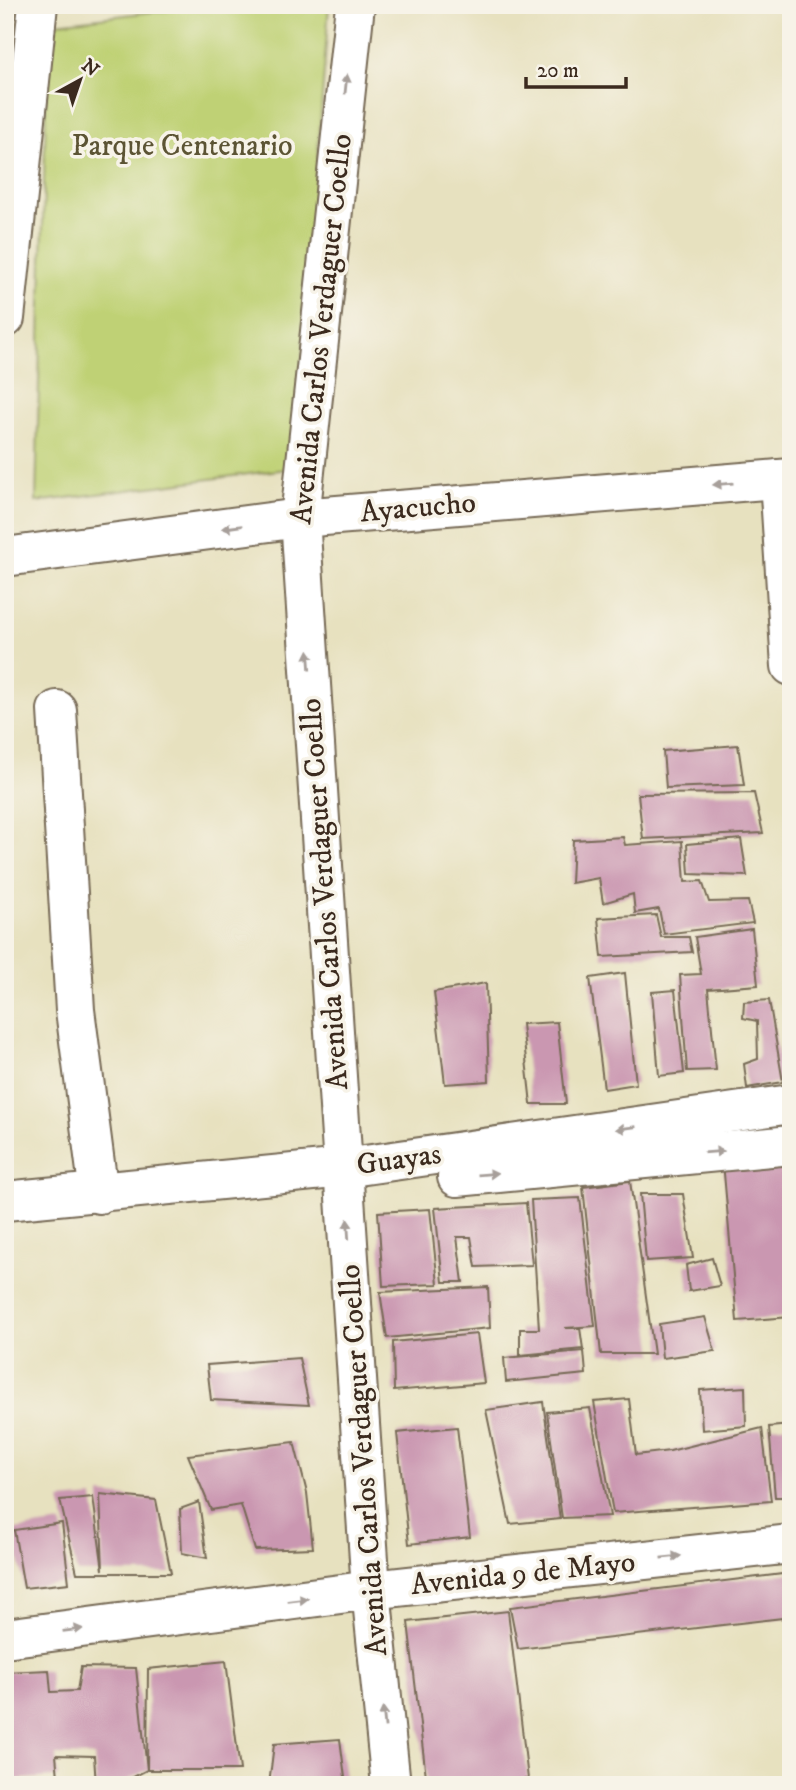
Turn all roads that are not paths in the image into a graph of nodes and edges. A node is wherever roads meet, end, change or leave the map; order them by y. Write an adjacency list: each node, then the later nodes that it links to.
1 (38, 5): 3 (street)
2 (355, 5): 5 (street, Avenida Carlos Verdaguer Coello, one-way to 2)
3 (5, 318)
4 (785, 479): 5 (street, Ayacucho, one-way to 5); 7 (street)
5 (300, 518): 6 (street, Ayacucho, one-way to 6); 11 (street, Avenida Carlos Verdaguer Coello, one-way to 5)
6 (5, 557)
7 (791, 666)
8 (57, 710): 12 (street)
9 (791, 1104): 11 (street, Guayas, one-way to 11)
10 (791, 1145): 11 (street, Guayas, one-way to 10)
11 (345, 1178): 12 (street, Guayas); 14 (street, Guayas); 16 (street, Avenida Carlos Verdaguer Coello, one-way to 11)
12 (99, 1194): 13 (street, Guayas)
13 (5, 1201)
14 (5, 1222)
15 (791, 1544): 16 (street, Avenida 9 de Mayo, one-way to 15)
16 (371, 1590): 17 (street, Avenida 9 de Mayo, one-way to 16); 18 (street, Avenida Carlos Verdaguer Coello, one-way to 16)
17 (5, 1639)
18 (391, 1785)

